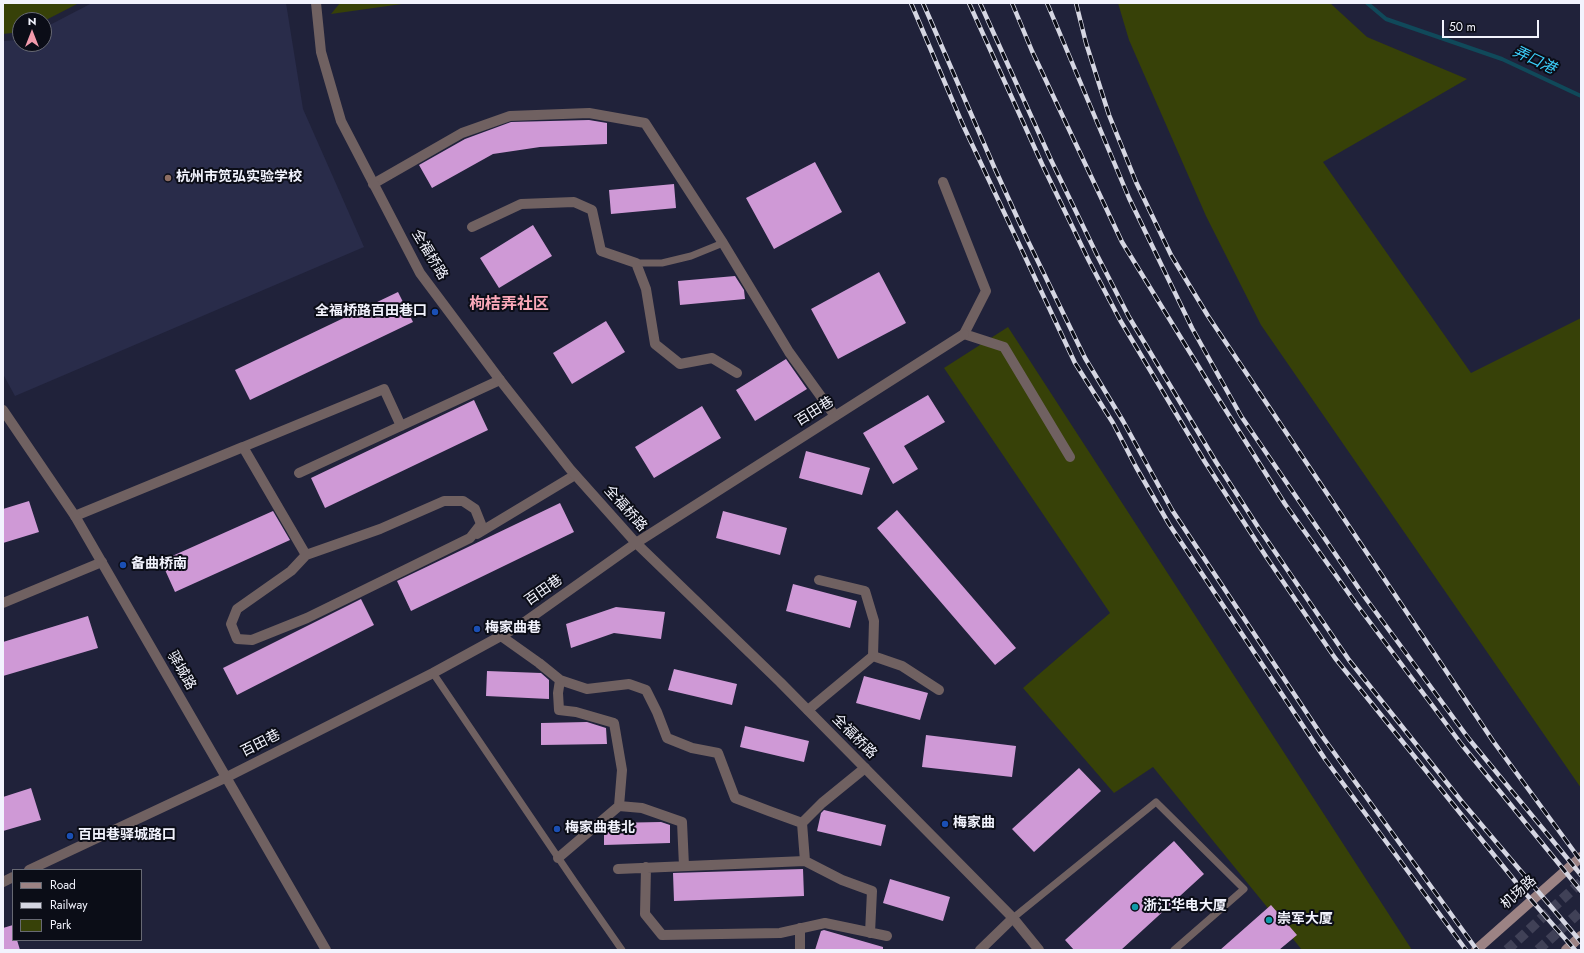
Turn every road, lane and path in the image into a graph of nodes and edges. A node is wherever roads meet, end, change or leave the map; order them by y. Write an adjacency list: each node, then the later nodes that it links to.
1 (316, 3): 3 (street, 全福桥路)
2 (943, 182): 7 (street)
3 (373, 184): 5 (street); 9 (street, 全福桥路)
4 (472, 227): 6 (street)
5 (723, 243): 6 (lane); 11 (street)
6 (636, 263): 8 (street)
7 (964, 334): 11 (street, 百田巷); 14 (street)
8 (737, 373)
9 (500, 380): 12 (street); 16 (street, 全福桥路)
10 (3, 410): 17 (street, 驿城路)
11 (835, 416): 19 (street, 百田巷)
12 (401, 426): 13 (street); 15 (street)
13 (243, 447): 17 (street); 20 (street)
14 (1070, 457)
15 (299, 473)
16 (576, 475): 18 (street); 19 (street, 全福桥路)
17 (75, 516): 21 (street, 驿城路)
18 (470, 538): 20 (street); 20 (street)
19 (636, 543): 24 (street, 百田巷); 29 (street, 全福桥路)
20 (306, 555)
21 (102, 562): 23 (street); 31 (street, 驿城路)
22 (818, 580): 25 (street)
23 (3, 603)
24 (501, 636): 26 (street, 百田巷); 27 (street)
25 (873, 656): 28 (street); 29 (street)
26 (433, 673): 31 (street, 百田巷); 35 (lane)
27 (560, 680): 32 (street); 33 (street)
28 (939, 690)
29 (808, 710): 30 (street, 全福桥路)
30 (865, 768): 33 (street); 43 (street, 全福桥路)
31 (227, 778): 40 (street, 百田巷); 48 (street, 驿城路)
32 (619, 806): 35 (street); 37 (street)
33 (802, 823): 36 (street)
34 (1581, 857): 54 (main road, 机场路)
35 (558, 858): 49 (lane)
36 (806, 861): 37 (street); 45 (street)
37 (684, 866): 38 (street)
38 (646, 867): 39 (street); 44 (street)
39 (618, 868)
40 (31, 869)
41 (12, 878): 42 (street)
42 (3, 882)
43 (1013, 918): 51 (street); 52 (street, 全福桥路); 53 (lane)
44 (800, 928): 45 (street); 50 (street)
45 (870, 933): 46 (street)
46 (887, 936)
47 (1581, 936): 55 (main road)
48 (326, 950)
49 (622, 950)
50 (800, 950)
51 (980, 950)
52 (1039, 950)
53 (1174, 950)
54 (1476, 950)
55 (1566, 950)

